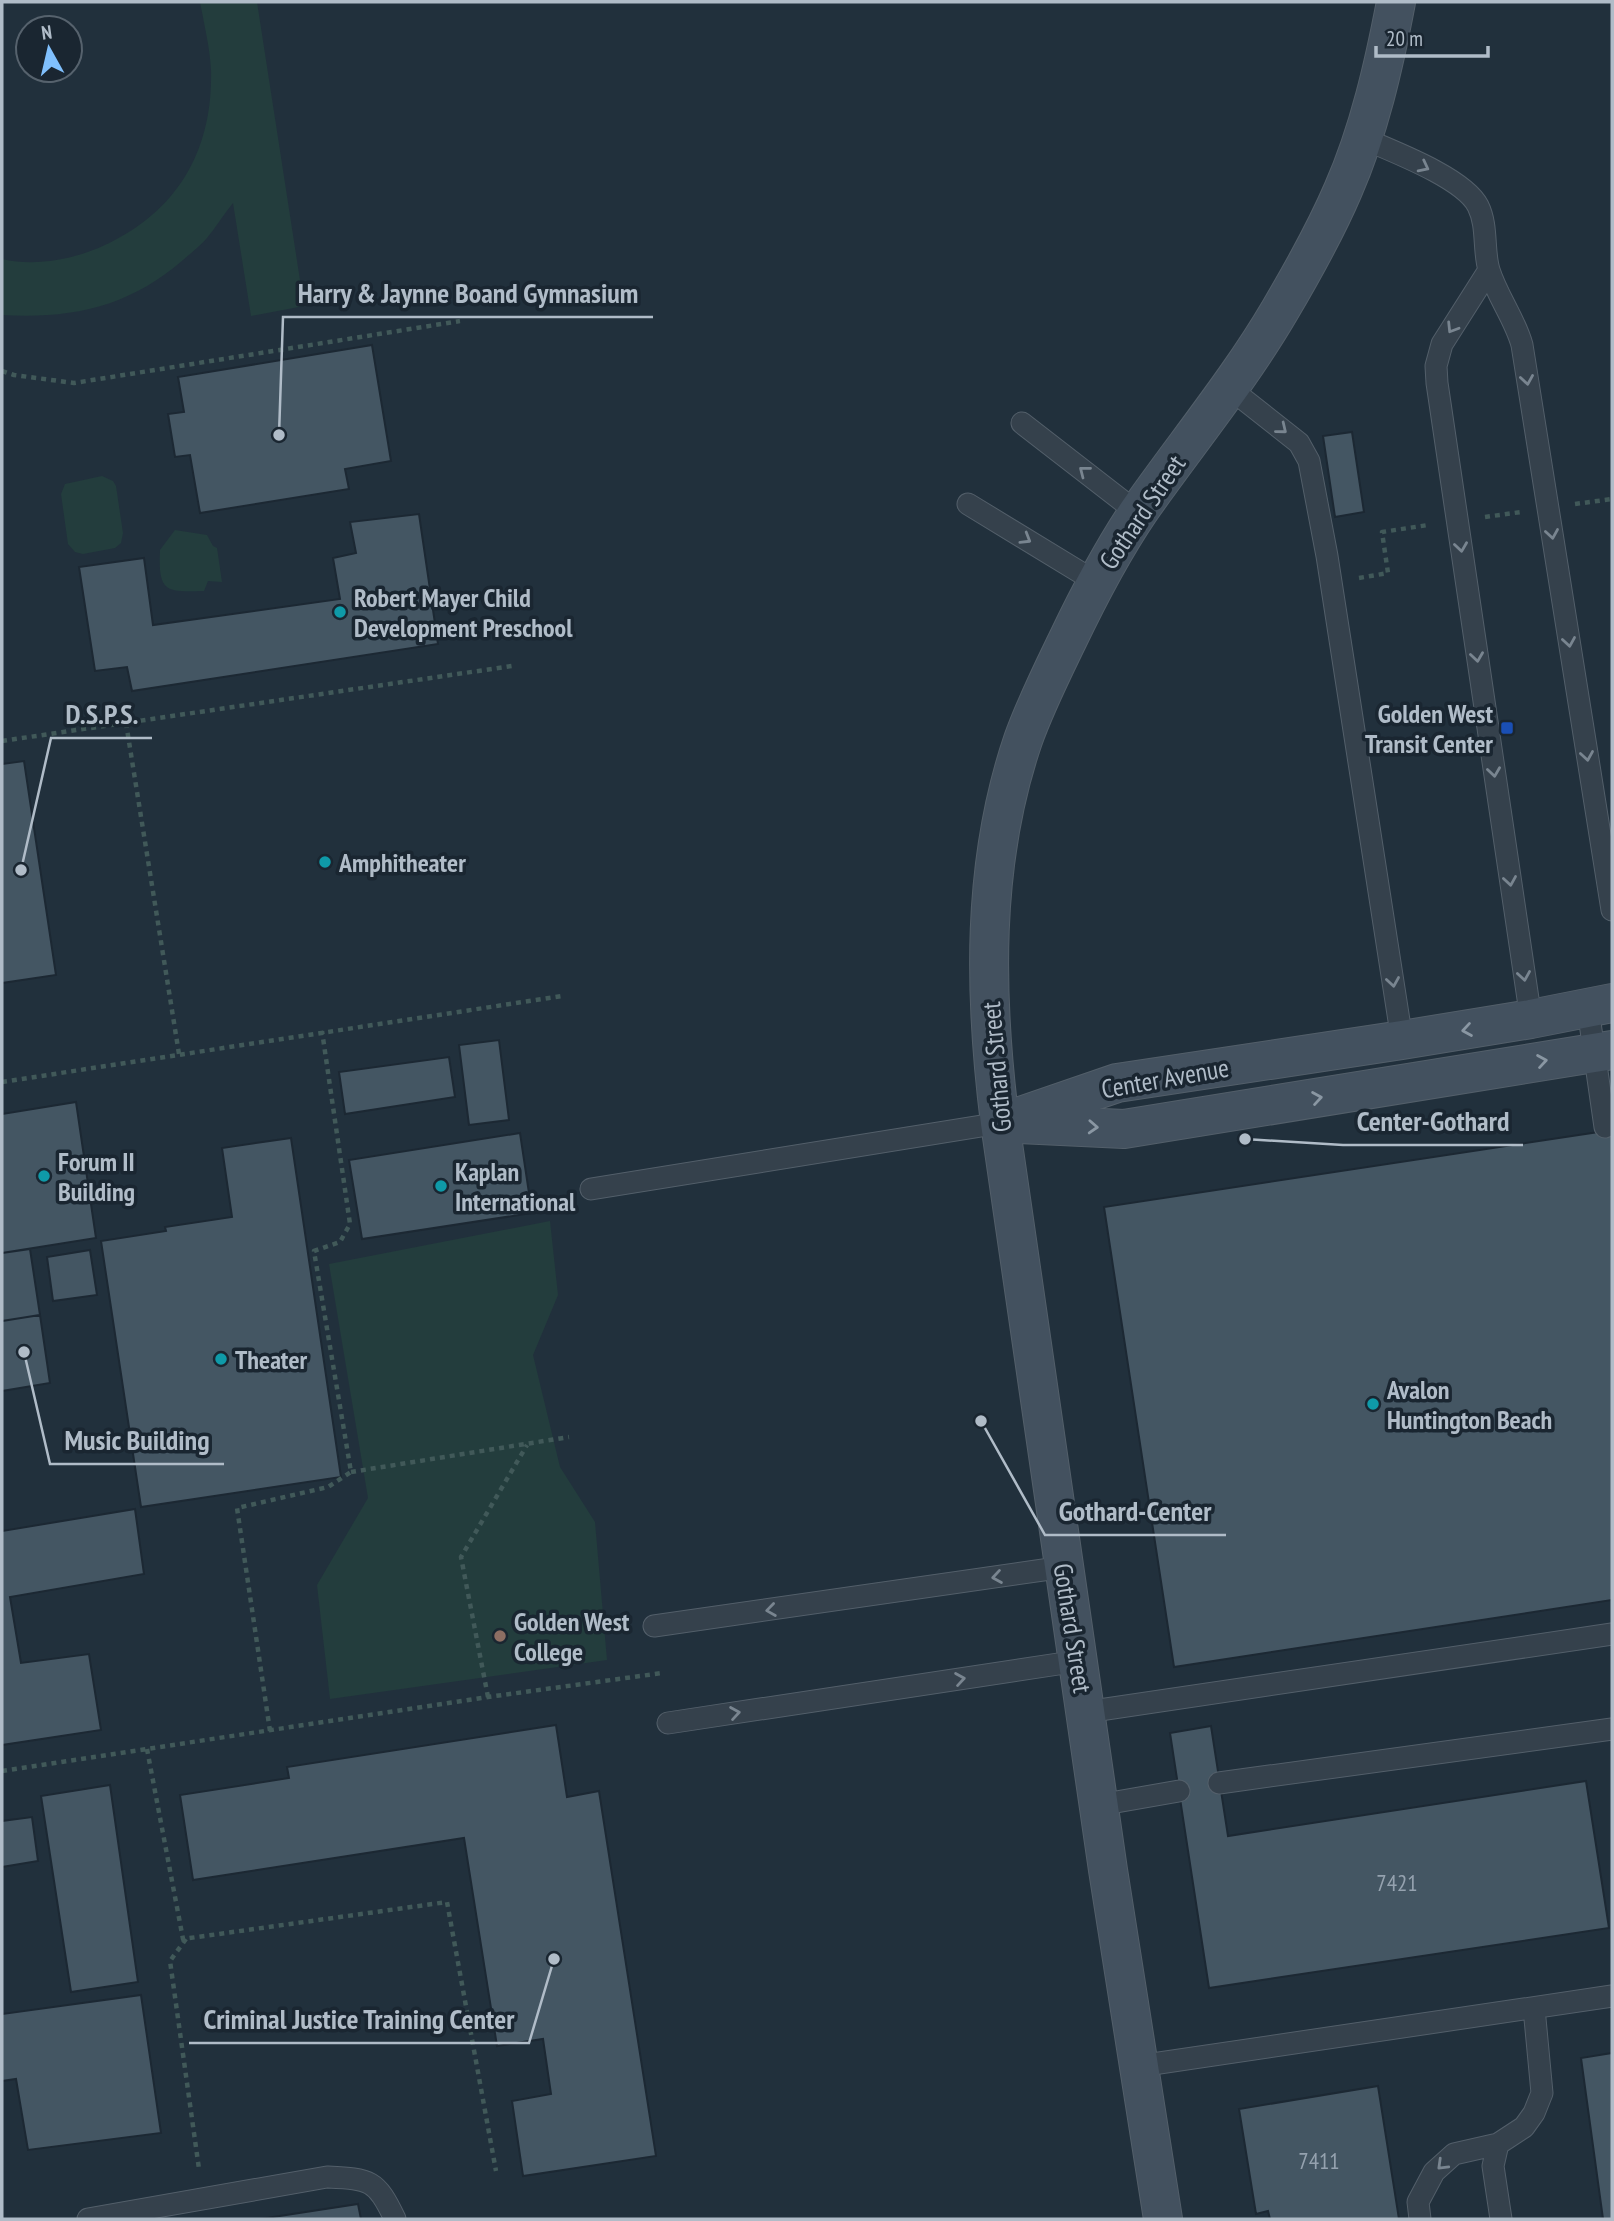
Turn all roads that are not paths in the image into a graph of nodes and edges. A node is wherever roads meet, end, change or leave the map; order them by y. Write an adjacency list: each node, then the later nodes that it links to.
1 (1396, 2): 2 (street, Gothard Street)
2 (1362, 138): 3 (lane, one-way to 3); 4 (street, Gothard Street)
3 (1489, 270): 9 (lane, one-way to 9); 11 (lane, one-way to 11)
4 (1228, 387): 7 (street, Gothard Street); 12 (lane, one-way to 12)
5 (1022, 423): 7 (lane, one-way to 5)
6 (968, 504): 8 (lane, one-way to 8)
7 (1138, 513): 8 (street, Gothard Street)
8 (1096, 582): 14 (street, Gothard Street)
9 (1612, 910)
10 (1600, 1006): 11 (street, Center Avenue); 13 (lane)
11 (1531, 1019): 12 (street, Center Avenue, one-way to 12)
12 (1402, 1040): 14 (street, Center Avenue)
13 (1603, 1051): 14 (street, Center Avenue, one-way to 13); 15 (lane)
14 (1000, 1123): 16 (lane); 17 (street, Gothard Street)
15 (1605, 1127)
16 (591, 1189)
17 (1064, 1567): 18 (lane, one-way to 18); 20 (street, Gothard Street)
18 (654, 1626)
19 (1612, 1634): 21 (lane)
20 (1078, 1661): 21 (street, Gothard Street); 22 (lane, one-way to 20)
21 (1086, 1712): 26 (street, Gothard Street)
22 (668, 1723)
23 (1612, 1729): 24 (lane)
24 (1219, 1783)
25 (1179, 1791): 26 (lane)
26 (1099, 1805): 29 (street, Gothard Street)
27 (1612, 1996): 28 (lane)
28 (1534, 2008): 29 (lane); 30 (lane)
29 (1139, 2066): 33 (street, Gothard Street)
30 (1498, 2144): 34 (lane, one-way to 34); 35 (lane)
31 (88, 2219): 32 (lane)
32 (395, 2219)
33 (1163, 2219)
34 (1420, 2219)
35 (1501, 2219)

